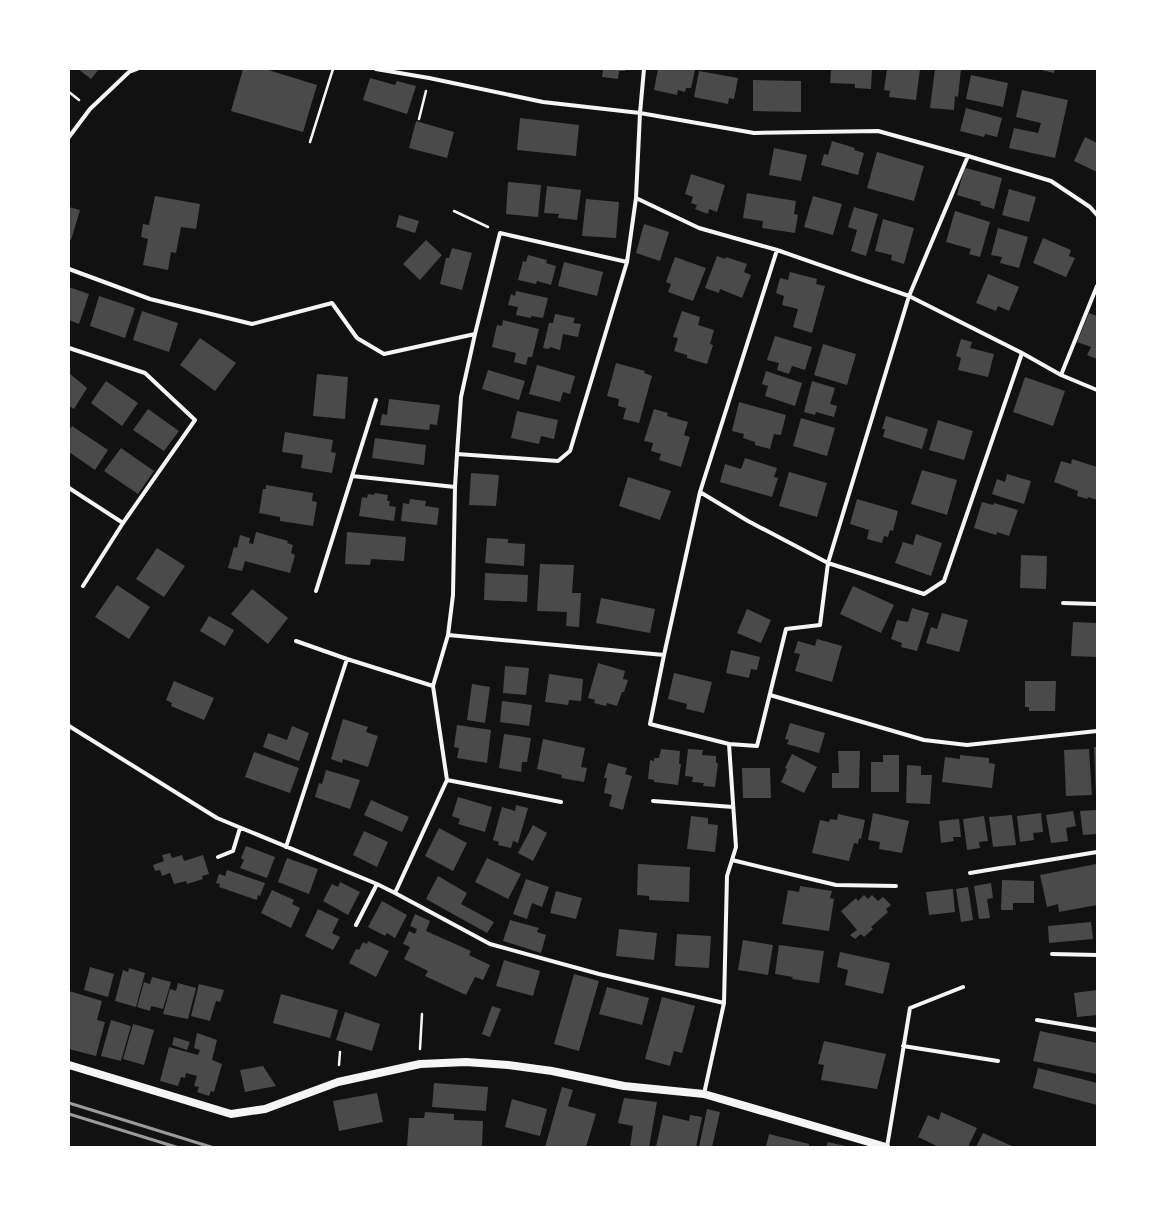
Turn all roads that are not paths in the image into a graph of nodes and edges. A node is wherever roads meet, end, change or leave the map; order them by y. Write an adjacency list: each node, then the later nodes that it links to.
1 (137, 69): 5 (street)
2 (376, 69): 4 (street)
3 (644, 69): 4 (street)
4 (640, 113): 6 (street); 7 (street)
5 (69, 138)
6 (968, 156): 8 (street); 13 (street)
7 (636, 198): 9 (street); 10 (street)
8 (1097, 214)
9 (777, 250): 13 (street); 24 (street)
10 (627, 262): 14 (street); 20 (street)
11 (69, 269): 14 (street)
12 (1097, 286): 17 (street)
13 (909, 296): 16 (street); 26 (street)
14 (475, 334): 20 (street)
15 (69, 348): 25 (street)
16 (1022, 353): 17 (street); 26 (street)
17 (1061, 375): 18 (street)
18 (1097, 390)
19 (376, 400): 21 (street)
20 (457, 454): 23 (street)
21 (352, 476): 23 (street); 28 (street)
22 (69, 488): 25 (street)
23 (455, 488): 31 (street)
24 (700, 492): 26 (street); 33 (street)
25 (123, 523): 27 (street)
26 (828, 563): 36 (street)
27 (83, 586)
28 (316, 591)
29 (1064, 602): 30 (street)
30 (1097, 604)
31 (448, 635): 33 (street); 35 (street)
32 (296, 641): 34 (street)
33 (664, 655): 39 (street)
34 (347, 659): 35 (street); 45 (street)
35 (433, 686): 40 (street)
36 (770, 694): 38 (street); 39 (street)
37 (69, 726): 44 (street)
38 (1097, 731)
39 (729, 744): 43 (street)
40 (447, 780): 42 (street); 52 (street)
41 (653, 801): 43 (street)
42 (561, 802)
43 (733, 807): 48 (street)
44 (240, 828): 45 (street); 47 (street)
45 (286, 847): 50 (street)
46 (1097, 852): 49 (street)
47 (218, 857)
48 (732, 860): 51 (street); 57 (street)
49 (970, 873)
50 (378, 884): 52 (street); 53 (street)
51 (896, 886)
52 (396, 893): 57 (street)
53 (356, 925)
54 (1052, 954): 55 (street)
55 (1097, 955)
56 (963, 987): 60 (street)
57 (724, 1003): 63 (street)
58 (1036, 1020): 59 (street)
59 (1097, 1030)
60 (903, 1046): 61 (street); 64 (street)
61 (998, 1061)
62 (69, 1065): 63 (main road)
63 (704, 1094): 64 (main road)
64 (886, 1147)

